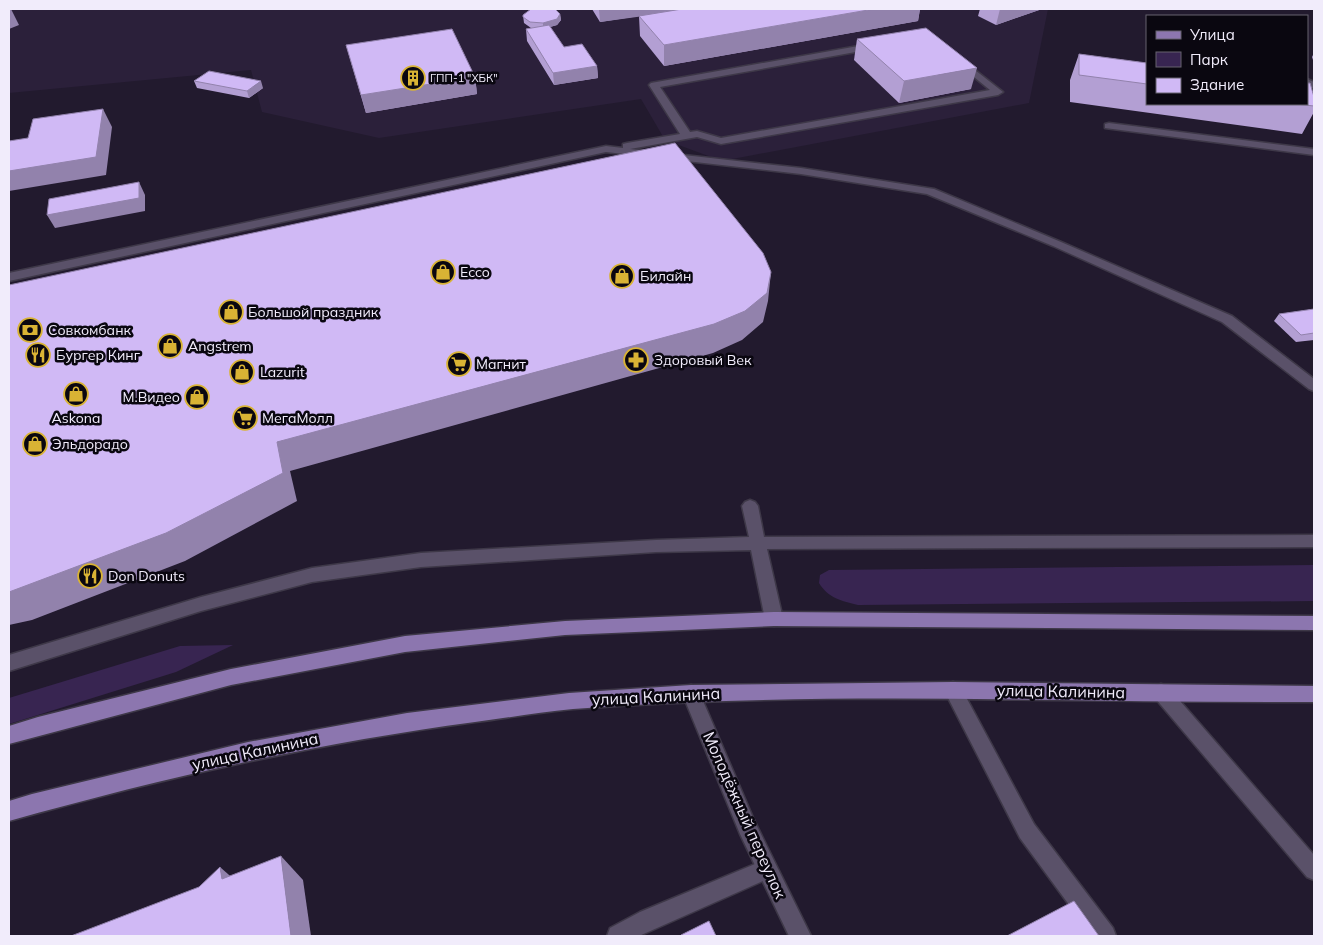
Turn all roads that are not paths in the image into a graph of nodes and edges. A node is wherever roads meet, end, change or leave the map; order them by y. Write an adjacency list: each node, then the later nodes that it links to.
1 (889, 43): 4 (street)
2 (951, 55): 4 (street)
3 (1109, 126): 6 (street)
4 (687, 136): 5 (street)
5 (606, 149): 7 (street); 8 (street)
6 (1314, 152)
7 (9, 277)
8 (1314, 386)
9 (750, 506): 11 (street)
10 (1314, 541): 11 (street)
11 (759, 543): 12 (street); 14 (street)
12 (774, 620): 13 (main road); 19 (main road)
13 (1314, 623)
14 (9, 663)
15 (953, 690): 16 (main road, улица Калинина); 17 (main road, улица Калинина); 25 (street)
16 (1161, 692): 18 (main road, улица Калинина); 22 (street)
17 (691, 693): 20 (main road, улица Калинина); 21 (street, Молодёжный переулок)
18 (1314, 694)
19 (9, 735)
20 (9, 811)
21 (767, 869): 23 (street); 24 (street, Молодёжный переулок)
22 (1314, 870)
23 (618, 936)
24 (800, 936)
25 (1105, 936)

